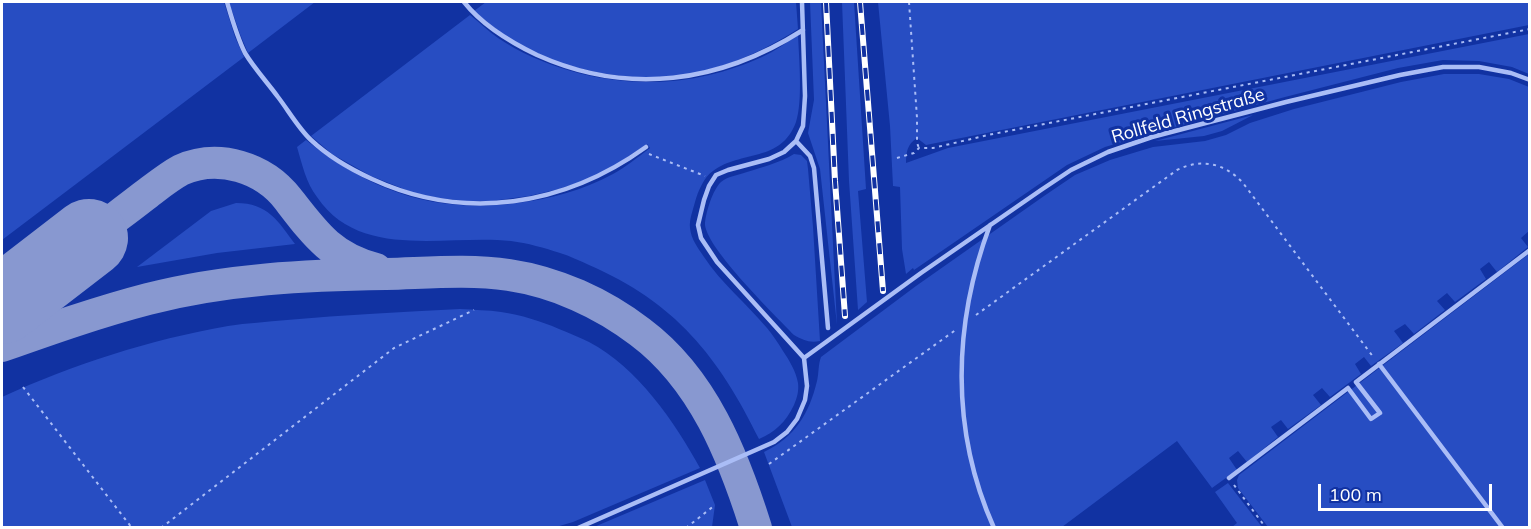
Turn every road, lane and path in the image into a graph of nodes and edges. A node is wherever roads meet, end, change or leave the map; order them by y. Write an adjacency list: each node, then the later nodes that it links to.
1 (227, 2): 11 (lane)
2 (464, 2): 5 (lane)
3 (802, 2): 5 (lane)
4 (909, 2): 10 (path)
5 (803, 30): 8 (lane)
6 (1530, 30): 10 (path)
7 (1530, 80): 14 (lane, Rollfeld Ringstraße)
8 (796, 141): 13 (lane); 18 (lane)
9 (646, 147): 11 (lane)
10 (919, 148): 12 (path)
11 (641, 151): 13 (path)
12 (897, 158)
13 (714, 179): 19 (lane)
14 (990, 225): 17 (lane); 19 (lane, Rollfeld Ringstraße)
15 (1530, 250): 20 (lane)
16 (474, 310): 26 (path)
17 (966, 322): 20 (path); 22 (path); 29 (lane)
18 (828, 328)
19 (804, 358): 27 (lane)
20 (1379, 364): 23 (lane); 31 (lane)
21 (23, 387): 25 (path)
22 (769, 464)
23 (1229, 478): 30 (path)
24 (715, 505): 28 (path)
25 (132, 528)
26 (161, 528)
27 (578, 528)
28 (686, 528)
29 (994, 528)
30 (1266, 528)
31 (1503, 528)

